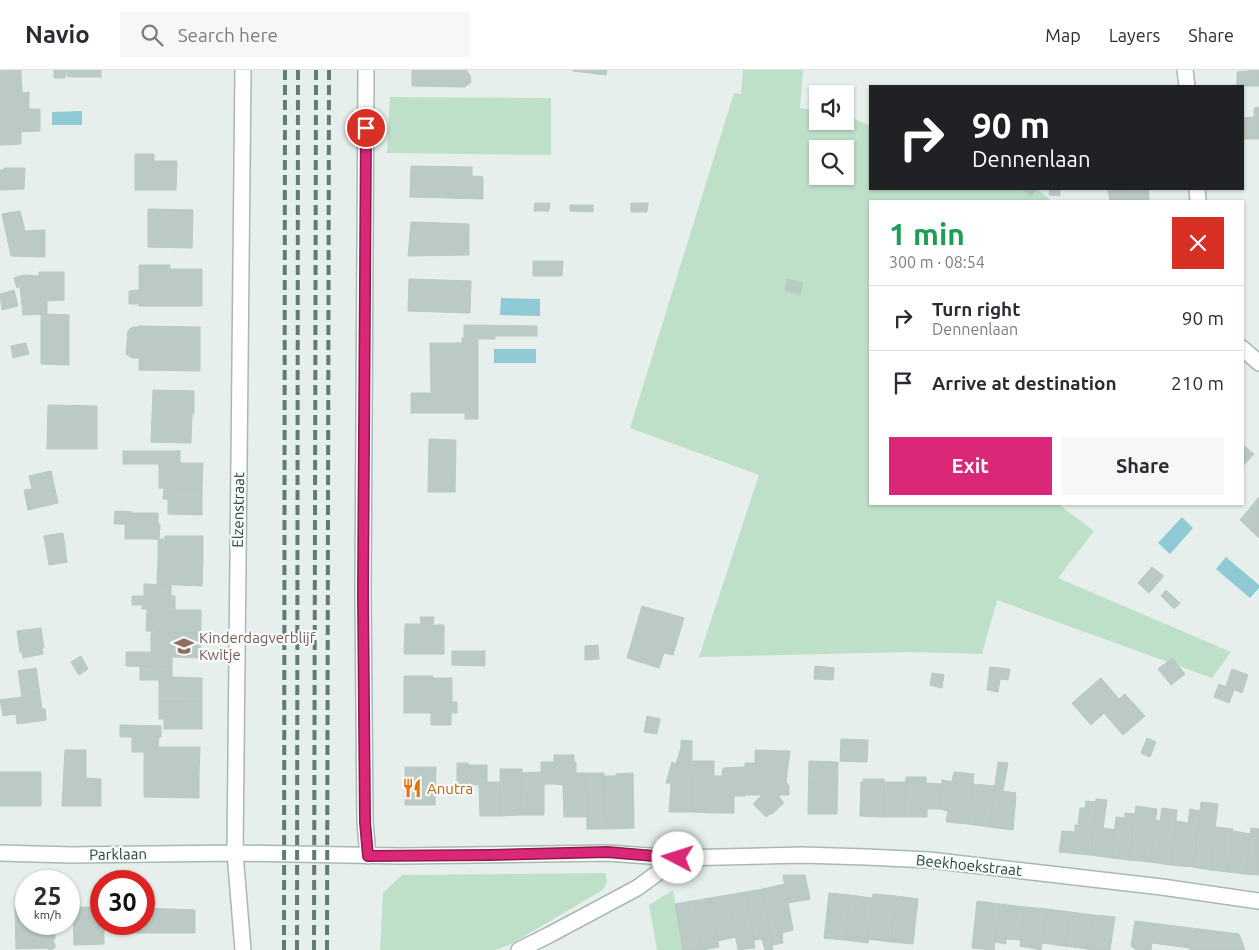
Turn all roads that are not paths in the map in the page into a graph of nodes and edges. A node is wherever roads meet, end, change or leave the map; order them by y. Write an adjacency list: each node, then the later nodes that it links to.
1 (242, 70): 8 (street, Elzenstraat)
2 (366, 70): 9 (street)
3 (1185, 70): 4 (street)
4 (1187, 85)
5 (1244, 350): 6 (street)
6 (1259, 363)
7 (0, 853): 8 (street, Parklaan)
8 (236, 853): 9 (street, Beekhoekstraat); 12 (street, Elzenstraat)
9 (368, 856): 10 (street, Beekhoekstraat)
10 (678, 858): 11 (street, Beekhoekstraat); 13 (street)
11 (1259, 901)
12 (243, 950)
13 (518, 950)

